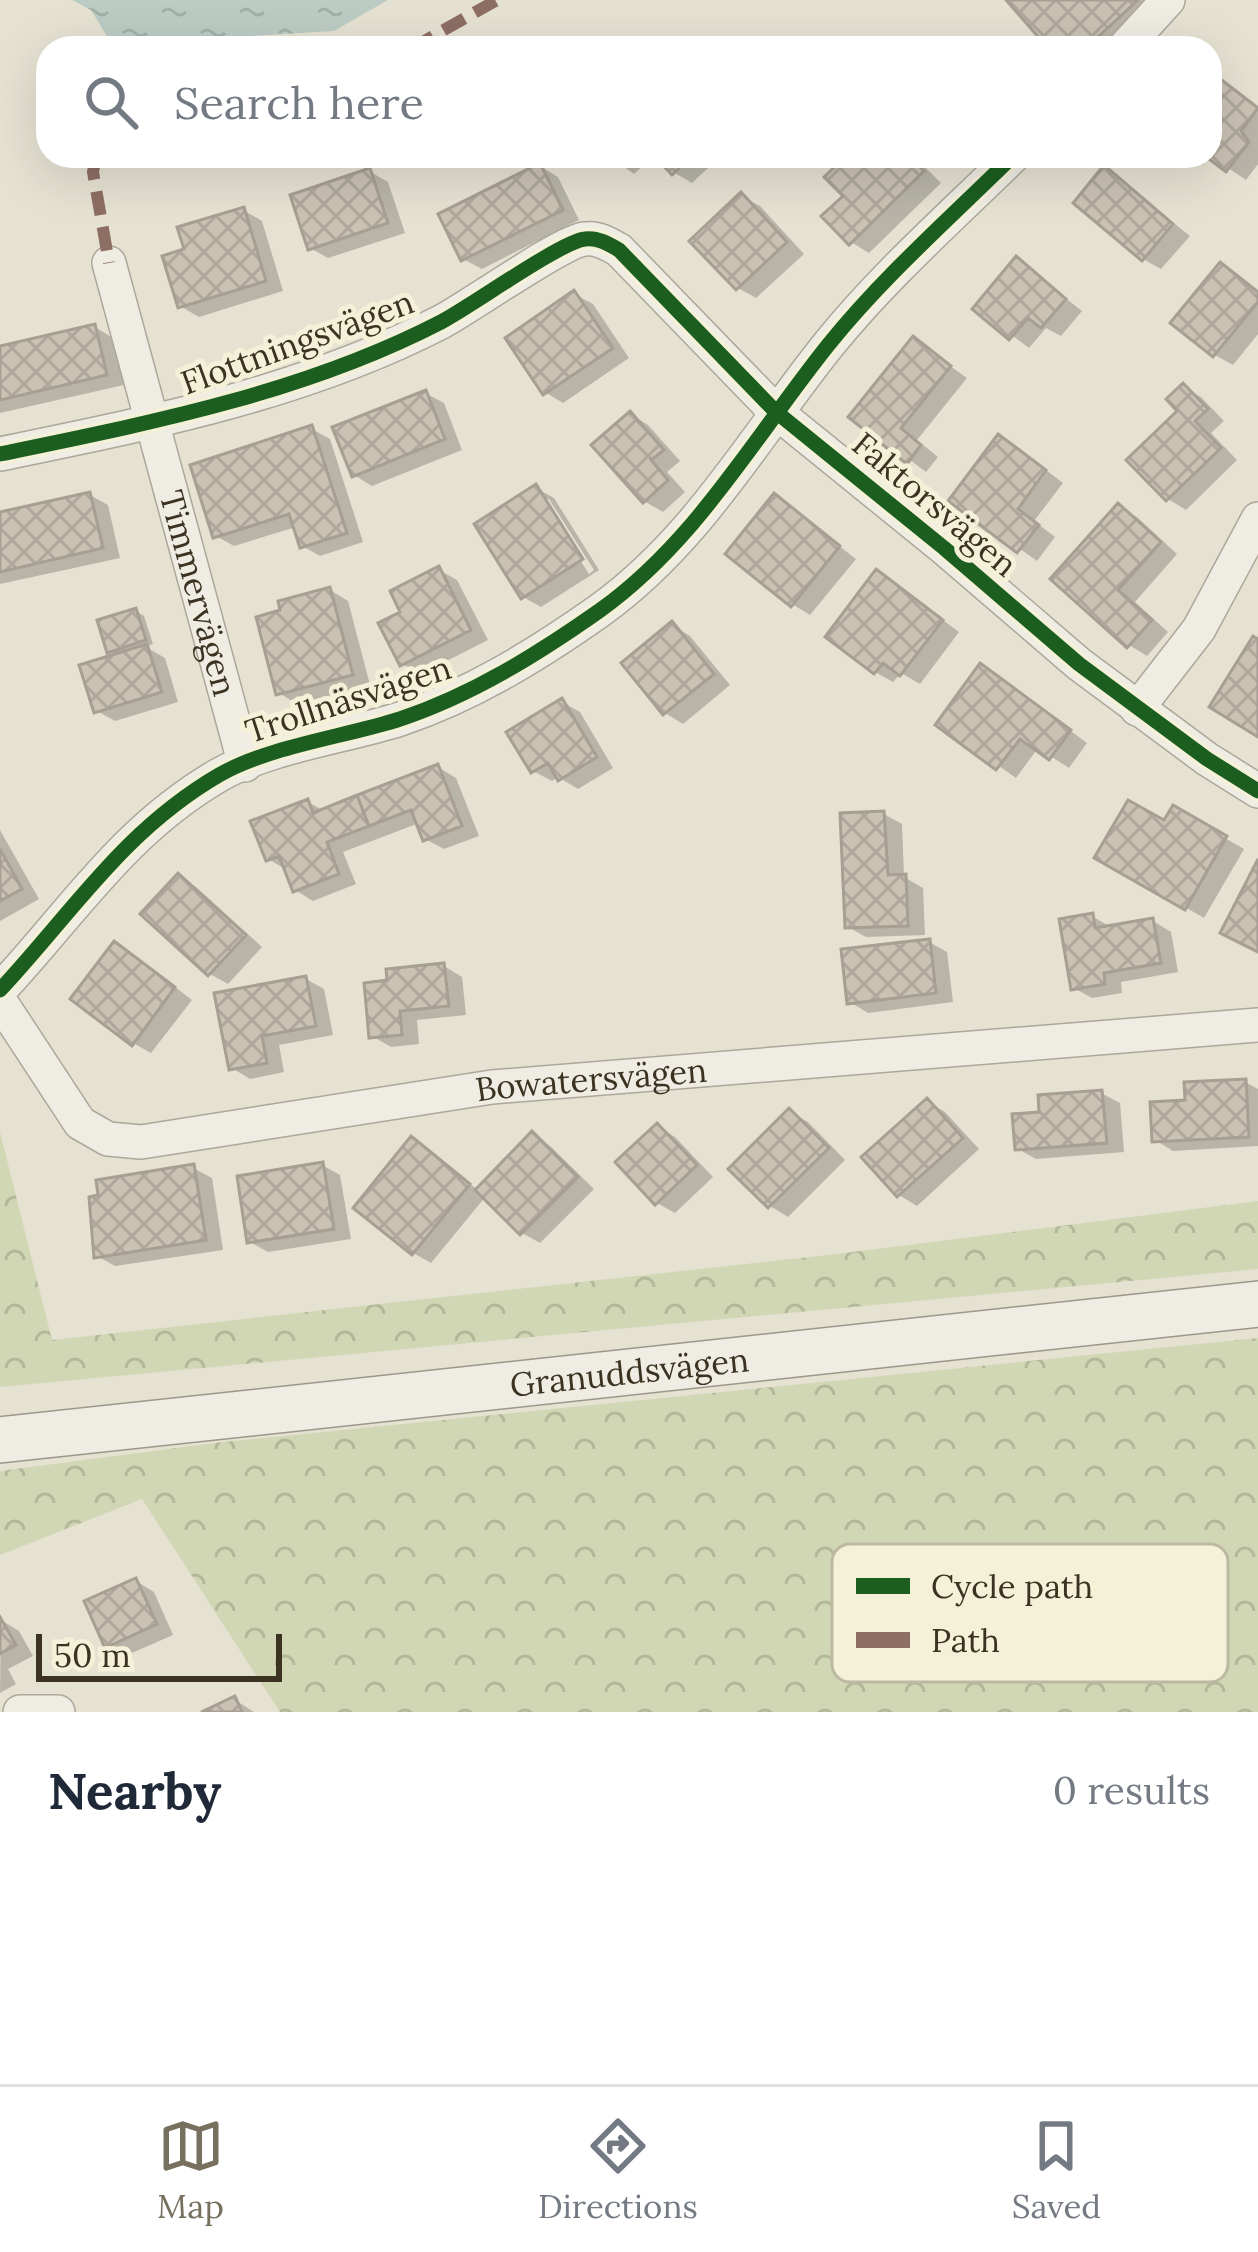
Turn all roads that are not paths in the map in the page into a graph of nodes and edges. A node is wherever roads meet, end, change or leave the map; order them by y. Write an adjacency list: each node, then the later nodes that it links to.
1 (1168, 0): 2 (street)
2 (1135, 36)
3 (1001, 168): 6 (street, Trollnäsvägen)
4 (596, 239): 6 (street, Faktorsvägen); 7 (street, Flottningsvägen)
5 (109, 263): 7 (street, Timmervägen)
6 (775, 411): 10 (street, Faktorsvägen); 11 (street, Trollnäsvägen)
7 (154, 422): 8 (street, Flottningsvägen); 11 (street, Timmervägen)
8 (0, 454)
9 (1258, 520): 10 (street)
10 (1137, 709): 12 (street, Faktorsvägen)
11 (245, 765): 13 (street, Trollnäsvägen)
12 (1258, 791)
13 (0, 990)
14 (0, 1001): 15 (street, Bowatersvägen)
15 (1258, 1025)
16 (1258, 1304): 17 (street, Granuddsvägen)
17 (0, 1440)
18 (20, 1712): 19 (street)
19 (58, 1712)

